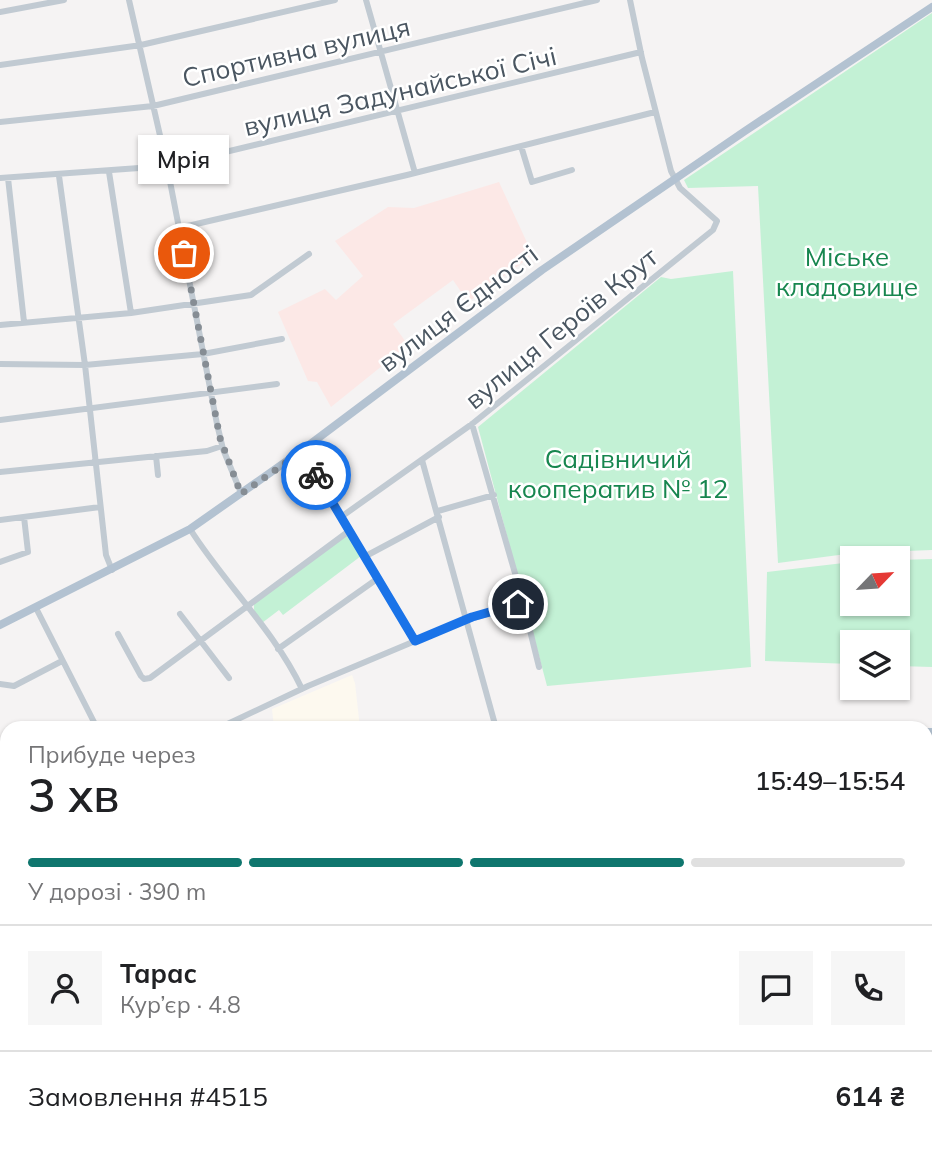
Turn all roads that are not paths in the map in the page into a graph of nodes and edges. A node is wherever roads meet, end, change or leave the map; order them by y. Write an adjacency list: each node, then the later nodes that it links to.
1 (64, 0): 8 (street)
2 (130, 0): 9 (street)
3 (335, 0): 9 (street)
4 (366, 0): 10 (street)
5 (597, 0): 10 (street, Спортивна вулиця)
6 (630, 0): 11 (street)
7 (932, 7): 24 (main road, вулиця Єдності)
8 (0, 12)
9 (141, 45): 12 (street); 13 (street)
10 (380, 51): 13 (street, Спортивна вулиця); 14 (street)
11 (641, 52): 14 (street, вулиця Задунайської Січі); 15 (street)
12 (0, 65)
13 (153, 106): 16 (street, Спортивна вулиця); 18 (street)
14 (398, 112): 18 (street, вулиця Задунайської Січі); 21 (street)
15 (655, 113): 17 (street); 24 (street)
16 (0, 122)
17 (522, 146): 19 (street); 21 (street)
18 (167, 166): 20 (street, вулиця Задунайської Січі); 25 (street)
19 (572, 170)
20 (109, 172): 22 (street, вулиця Задунайської Січі); 28 (street)
21 (415, 173): 25 (street)
22 (59, 176): 23 (street, вулиця Задунайської Січі); 29 (street)
23 (4, 178): 30 (street)
24 (674, 179): 40 (street, вулиця Героїв Крут); 42 (main road, вулиця Єдності)
25 (179, 228): 27 (street)
26 (309, 254): 27 (street)
27 (194, 303): 28 (street); 33 (street)
28 (131, 313): 29 (street)
29 (79, 318): 30 (street); 35 (street)
30 (24, 323): 31 (street)
31 (0, 325)
32 (282, 339): 33 (street)
33 (203, 354): 35 (street); 37 (street)
34 (0, 364): 35 (street)
35 (85, 365): 38 (street)
36 (276, 384): 37 (street)
37 (210, 393): 38 (street); 41 (street)
38 (90, 409): 39 (street); 45 (street)
39 (0, 420)
40 (472, 424): 44 (street, вулиця Героїв Крут); 49 (street)
41 (222, 446): 43 (street); 48 (street)
42 (301, 452): 48 (main road, вулиця Єдності); 53 (street)
43 (156, 456): 45 (street); 47 (street)
44 (422, 460): 51 (street); 53 (street, вулиця Героїв Крут)
45 (95, 462): 46 (street); 50 (street)
46 (0, 472)
47 (158, 475)
48 (241, 494): 55 (main road, вулиця Єдності)
49 (494, 495): 51 (street); 61 (street)
50 (100, 507): 52 (street); 59 (street)
51 (439, 514): 57 (street); 65 (street)
52 (24, 517): 54 (street); 58 (street)
53 (341, 517): 56 (street)
54 (0, 520)
55 (190, 529): 59 (main road, вулиця Єдності); 62 (street)
56 (349, 531): 57 (street); 62 (street)
57 (364, 557): 60 (street)
58 (0, 562)
59 (112, 570): 63 (main road, вулиця Єдності)
60 (377, 579): 69 (street); 70 (street)
61 (522, 603): 65 (street); 72 (street)
62 (248, 605): 68 (street); 70 (street)
63 (36, 608): 66 (main road, вулиця Єдності); 71 (street)
64 (180, 614): 68 (street)
65 (467, 620): 69 (street); 78 (street)
66 (0, 625)
67 (118, 634): 68 (street)
68 (202, 640): 73 (street)
69 (415, 641): 75 (street)
70 (278, 649): 75 (street)
71 (62, 661): 74 (street); 76 (street)
72 (539, 667)
73 (229, 678)
74 (0, 684)
75 (302, 689): 77 (street)
76 (93, 721)
77 (234, 721)
78 (494, 721)

